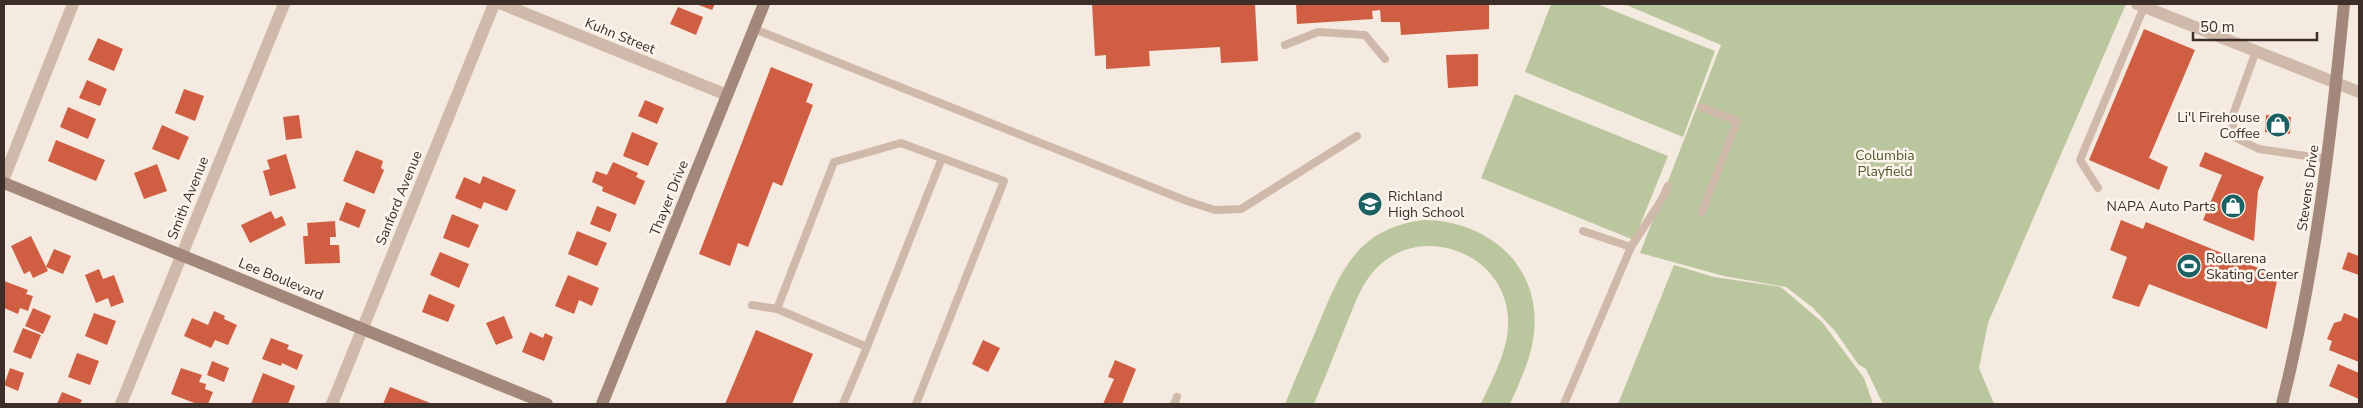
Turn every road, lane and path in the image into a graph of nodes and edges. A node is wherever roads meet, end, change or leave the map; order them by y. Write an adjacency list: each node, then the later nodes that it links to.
1 (73, 4): 19 (street)
2 (284, 4): 26 (street, Smith Avenue)
3 (494, 4): 29 (street, Sanford Avenue)
4 (502, 4): 14 (street, Kuhn Street)
5 (764, 4): 8 (street, Thayer Drive)
6 (2344, 4): 12 (street, Stevens Drive)
7 (2140, 5): 10 (street); 22 (lane)
8 (754, 29): 14 (street, Thayer Drive); 16 (lane)
9 (1285, 45): 11 (lane)
10 (2256, 51): 12 (street); 18 (lane)
11 (1385, 59)
12 (2336, 82): 13 (street); 18 (street, Stevens Drive)
13 (2359, 92)
14 (727, 95): 34 (street, Thayer Drive)
15 (1701, 107): 23 (lane)
16 (1357, 136)
17 (942, 158): 28 (lane); 30 (lane); 36 (lane)
18 (2327, 159): 38 (street, Stevens Drive)
19 (4, 178)
20 (4, 184): 26 (street, Lee Boulevard)
21 (1668, 186): 25 (lane)
22 (2098, 188)
23 (1702, 212)
24 (1583, 231): 25 (lane)
25 (1630, 247): 37 (lane)
26 (182, 255): 29 (street, Lee Boulevard); 31 (street, Smith Avenue)
27 (752, 305): 28 (lane)
28 (777, 309): 30 (lane)
29 (362, 328): 32 (street, Sanford Avenue); 33 (street, Lee Boulevard)
30 (867, 347): 35 (lane)
31 (121, 404)
32 (332, 404)
33 (547, 404)
34 (602, 404)
35 (843, 404)
36 (916, 404)
37 (1564, 404)
38 (2282, 404)

